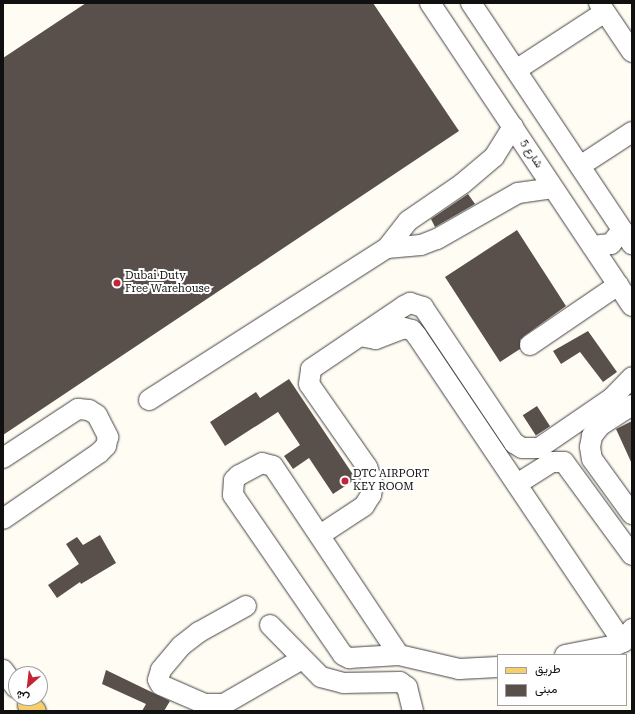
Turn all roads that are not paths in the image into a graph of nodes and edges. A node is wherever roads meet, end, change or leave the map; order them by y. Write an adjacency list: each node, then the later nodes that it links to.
1 (430, 3): 6 (street, شارع 5)
2 (471, 3): 5 (street)
3 (602, 8): 4 (street); 5 (street)
4 (632, 52)
5 (516, 70): 8 (street)
6 (513, 126): 9 (street, شارع 5); 12 (street)
7 (632, 132): 8 (street)
8 (580, 166): 10 (street)
9 (553, 188): 11 (street, شارع 5); 12 (street)
10 (627, 237): 11 (street)
11 (592, 246): 13 (street, شارع 5)
12 (387, 248): 18 (street)
13 (618, 285): 14 (street, شارع 5); 16 (street)
14 (632, 306)
15 (360, 336): 17 (street); 21 (street); 24 (street)
16 (530, 345)
17 (632, 377)
18 (149, 400)
19 (632, 405): 22 (street)
20 (3, 458): 23 (street)
21 (517, 484): 25 (street); 28 (street)
22 (632, 514)
23 (3, 519)
24 (320, 535): 30 (street); 30 (street)
25 (632, 555)
26 (246, 606): 31 (street)
27 (270, 625): 31 (street)
28 (628, 636): 29 (street)
29 (571, 654)
30 (399, 655): 32 (street)
31 (302, 659): 33 (street)
32 (497, 667)
33 (413, 711)

